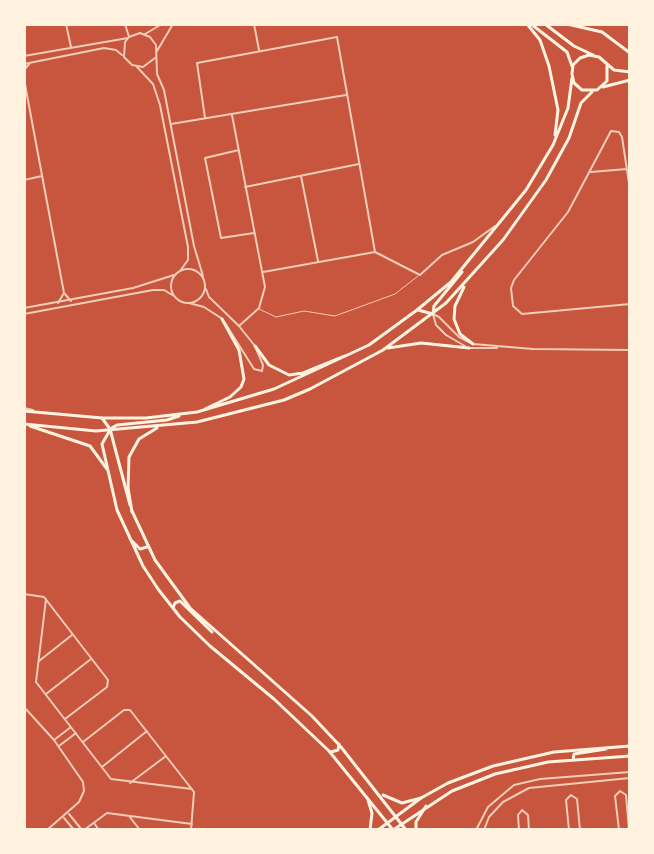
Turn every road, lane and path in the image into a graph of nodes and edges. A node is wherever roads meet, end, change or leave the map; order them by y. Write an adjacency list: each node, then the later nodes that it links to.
1 (66, 24): 11 (street)
2 (125, 24): 10 (street)
3 (162, 24): 9 (street)
4 (173, 24): 13 (street)
5 (254, 24): 12 (street)
6 (529, 24): 24 (main road); 36 (main road)
7 (545, 24): 15 (main road)
8 (567, 24): 14 (main road)
9 (145, 34): 10 (street); 13 (street)
10 (129, 38): 11 (street); 17 (street)
11 (71, 47): 16 (street)
12 (259, 50): 32 (street); 34 (street)
13 (157, 51): 18 (street)
14 (630, 54)
15 (594, 55): 21 (main road); 24 (main road)
16 (24, 56)
17 (124, 57): 19 (street); 22 (street)
18 (155, 58): 22 (street); 35 (street)
19 (31, 63): 20 (street); 23 (street)
20 (24, 64)
21 (607, 66): 25 (main road); 30 (main road)
22 (137, 67): 51 (street)
23 (24, 70)
24 (572, 70): 26 (main road)
25 (630, 72)
26 (572, 78): 31 (main road); 36 (main road)
27 (24, 79): 29 (street)
28 (630, 80): 30 (main road)
29 (24, 88): 41 (street)
30 (601, 88): 31 (main road)
31 (592, 92): 56 (main road)
32 (346, 95): 33 (street); 38 (street)
33 (232, 115): 34 (street); 37 (street)
34 (205, 118): 35 (street)
35 (171, 124): 55 (street)
36 (553, 145): 46 (main road)
37 (239, 150): 44 (street); 47 (street)
38 (359, 164): 42 (street); 48 (street)
39 (628, 169): 40 (street); 40 (street); 45 (street)
40 (591, 172): 63 (street)
41 (42, 176): 43 (street); 58 (street)
42 (301, 176): 44 (street); 49 (street)
43 (24, 180)
44 (245, 186): 47 (street)
45 (630, 190)
46 (503, 220): 50 (main road); 54 (street)
47 (254, 233): 52 (street)
48 (375, 252): 49 (street); 54 (street)
49 (318, 262): 52 (street)
50 (465, 267): 66 (main road); 68 (main road)
51 (180, 271): 53 (street); 55 (street)
52 (263, 272): 65 (street)
53 (174, 275): 59 (street); 60 (street)
54 (420, 275): 65 (lane)
55 (203, 276): 57 (street)
56 (472, 276): 68 (main road); 71 (main road)
57 (206, 289): 62 (street); 70 (street)
58 (64, 293): 60 (street); 61 (street)
59 (174, 296): 62 (street); 67 (street)
60 (71, 301): 61 (street)
61 (58, 303): 64 (street)
62 (189, 303): 69 (street)
63 (630, 304)
64 (24, 308)
65 (258, 308): 70 (street)
66 (417, 310): 68 (main road); 77 (main road)
67 (24, 314)
68 (433, 314): 71 (street); 74 (street); 75 (main road)
69 (222, 319): 72 (street); 79 (main road)
70 (239, 326): 72 (street)
71 (473, 345): 73 (street)
72 (255, 346): 77 (main road)
73 (504, 347): 74 (street); 76 (street)
74 (469, 348): 75 (main road)
75 (383, 350): 83 (main road)
76 (630, 350)
77 (355, 353): 79 (main road)
78 (24, 410): 81 (main road)
79 (197, 412): 80 (main road)
80 (183, 414): 81 (main road); 84 (main road)
81 (102, 418): 85 (main road)
82 (25, 424): 85 (main road); 86 (main road)
83 (160, 426): 84 (main road); 87 (main road)
84 (117, 427): 85 (main road)
85 (110, 429): 86 (main road); 87 (main road)
86 (107, 469): 88 (main road)
87 (132, 512): 89 (main road)
88 (129, 538): 89 (main road); 92 (main road)
89 (147, 546): 93 (main road)
90 (24, 594): 91 (street)
91 (46, 599): 94 (street); 96 (street)
92 (173, 609): 93 (main road); 109 (main road)
93 (217, 634): 105 (main road)
94 (72, 635): 95 (street); 96 (street)
95 (91, 659): 97 (street); 99 (street)
96 (38, 662): 97 (street)
97 (46, 695): 99 (street)
98 (24, 707): 103 (street)
99 (65, 719): 100 (street)
100 (71, 727): 102 (street); 103 (street)
101 (147, 731): 104 (street); 110 (street); 113 (street)
102 (76, 734): 104 (street); 106 (street)
103 (54, 740): 106 (street)
104 (83, 742): 113 (street)
105 (339, 744): 109 (main road); 119 (main road)
106 (59, 746): 123 (street)
107 (630, 746): 108 (main road)
108 (608, 748): 112 (main road); 121 (main road)
109 (329, 751): 120 (main road)
110 (166, 756): 117 (street); 118 (street)
111 (630, 756): 112 (main road)
112 (573, 760): 122 (main road)
113 (101, 767): 117 (street)
114 (624, 772): 115 (street); 116 (street); 142 (street)
115 (630, 775): 116 (street)
116 (624, 779): 143 (street)
117 (130, 783): 118 (street)
118 (192, 789): 129 (street)
119 (377, 790): 121 (main road); 125 (main road)
120 (365, 793): 128 (main road); 137 (main road)
121 (421, 798): 125 (main road)
122 (426, 806): 130 (main road); 141 (main road)
123 (69, 813): 126 (street); 133 (street)
124 (129, 816): 127 (street); 129 (street); 135 (street)
125 (396, 816): 128 (main road); 130 (main road)
126 (64, 818): 131 (street); 132 (street)
127 (94, 823): 133 (street); 134 (street)
128 (388, 823): 138 (main road); 139 (main road)
129 (192, 824): 136 (street)
130 (401, 824): 139 (main road); 140 (main road)
131 (47, 830)
132 (74, 830)
133 (83, 830)
134 (99, 830)
135 (140, 830)
136 (191, 830)
137 (370, 830)
138 (378, 830)
139 (393, 830)
140 (406, 830)
141 (416, 830)
142 (476, 830)
143 (484, 830)
144 (519, 830): 145 (street)
145 (529, 830)
146 (569, 830): 147 (street)
147 (580, 830)
148 (619, 830): 149 (street)
149 (629, 830)

